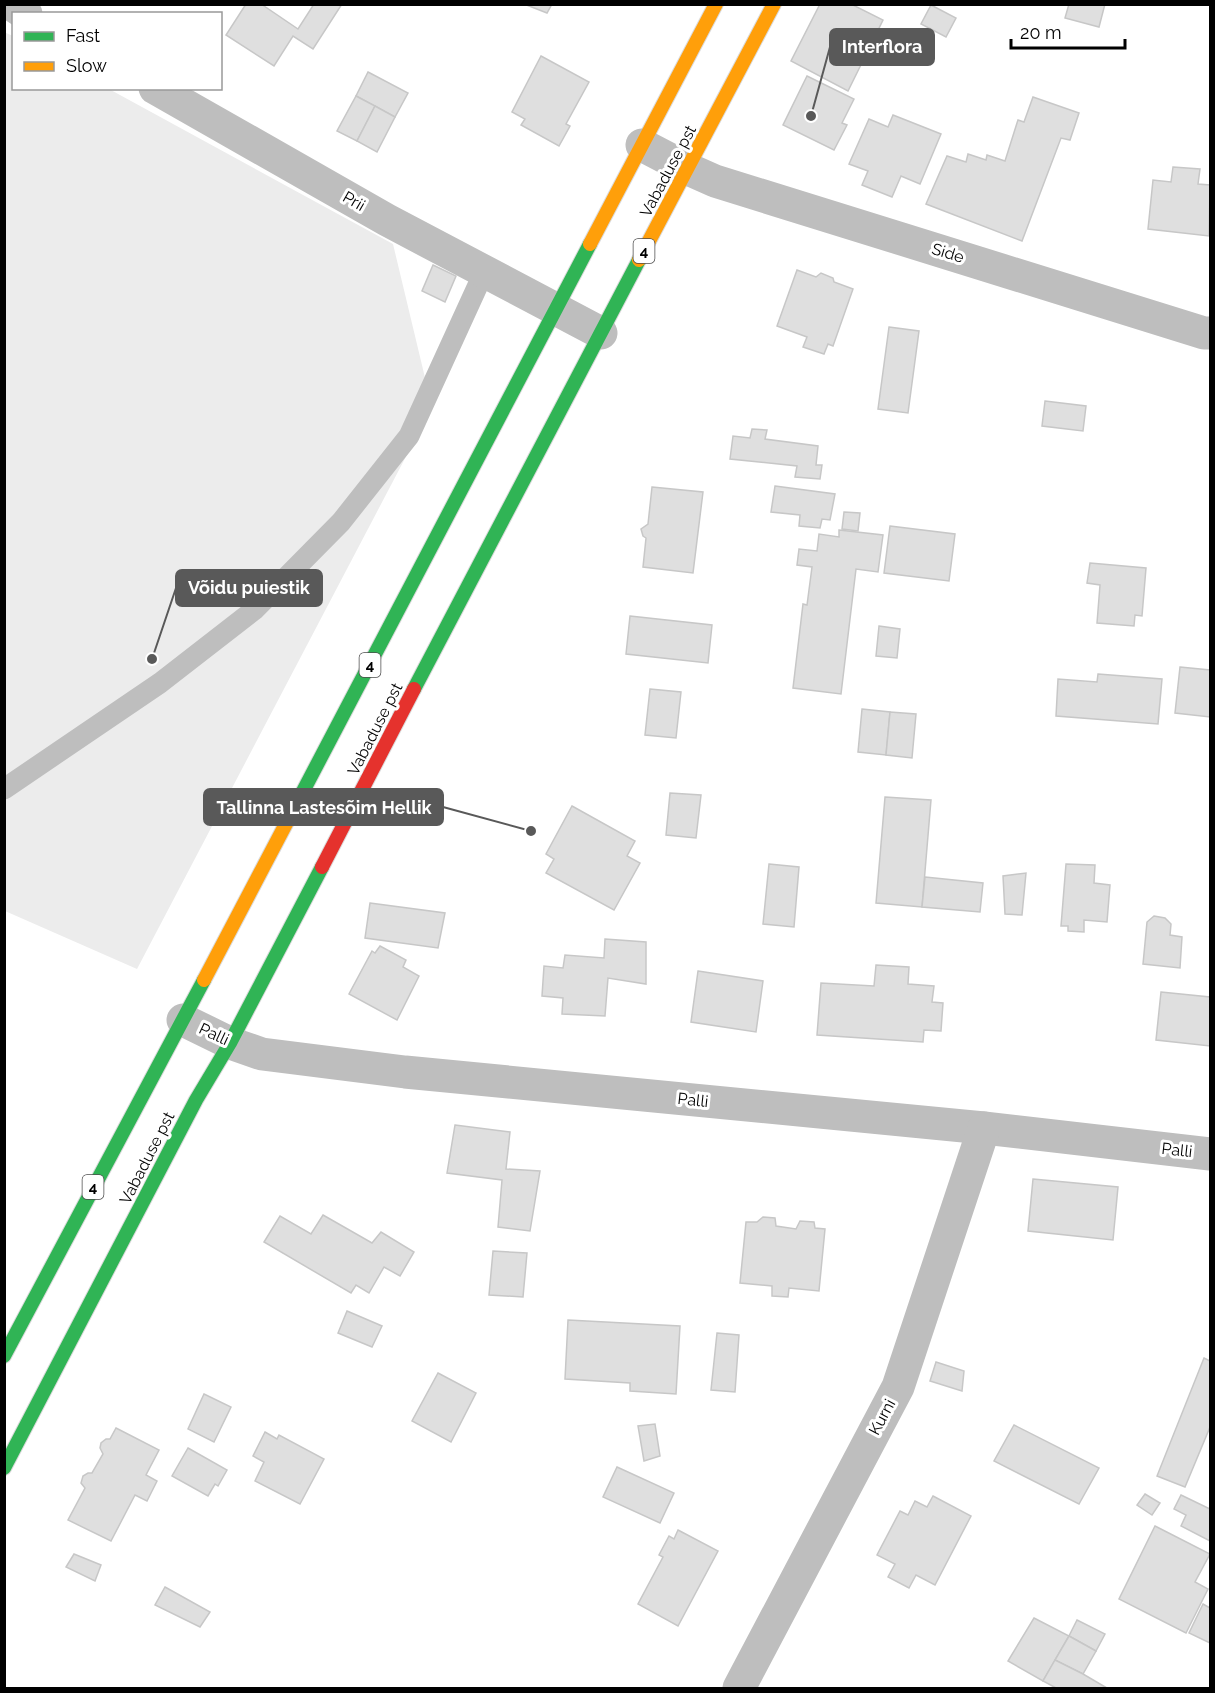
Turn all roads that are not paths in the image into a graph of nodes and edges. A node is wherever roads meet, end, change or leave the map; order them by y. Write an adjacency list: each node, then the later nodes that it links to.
1 (716, 4): 4 (highway, Vabaduse pst / 4)
2 (774, 4): 5 (highway, Vabaduse pst / 4)
3 (159, 90): 6 (street, Prii)
4 (642, 145): 5 (street, Side); 7 (highway, Vabaduse pst / 4)
5 (688, 169): 8 (highway, Vabaduse pst / 4); 9 (street, Side)
6 (484, 272): 7 (street, Prii); 10 (lane)
7 (556, 309): 8 (street, Prii); 11 (highway, Vabaduse pst / 4)
8 (601, 333): 12 (highway, Vabaduse pst / 4)
9 (1210, 333)
10 (4, 789)
11 (183, 1020): 12 (street, Palli); 15 (highway, Vabaduse pst / 4)
12 (230, 1042): 13 (street, Palli); 16 (highway, Vabaduse pst / 4)
13 (984, 1128): 14 (street, Palli); 17 (street, Kurni)
14 (1210, 1154)
15 (4, 1356)
16 (4, 1468)
17 (740, 1689)

